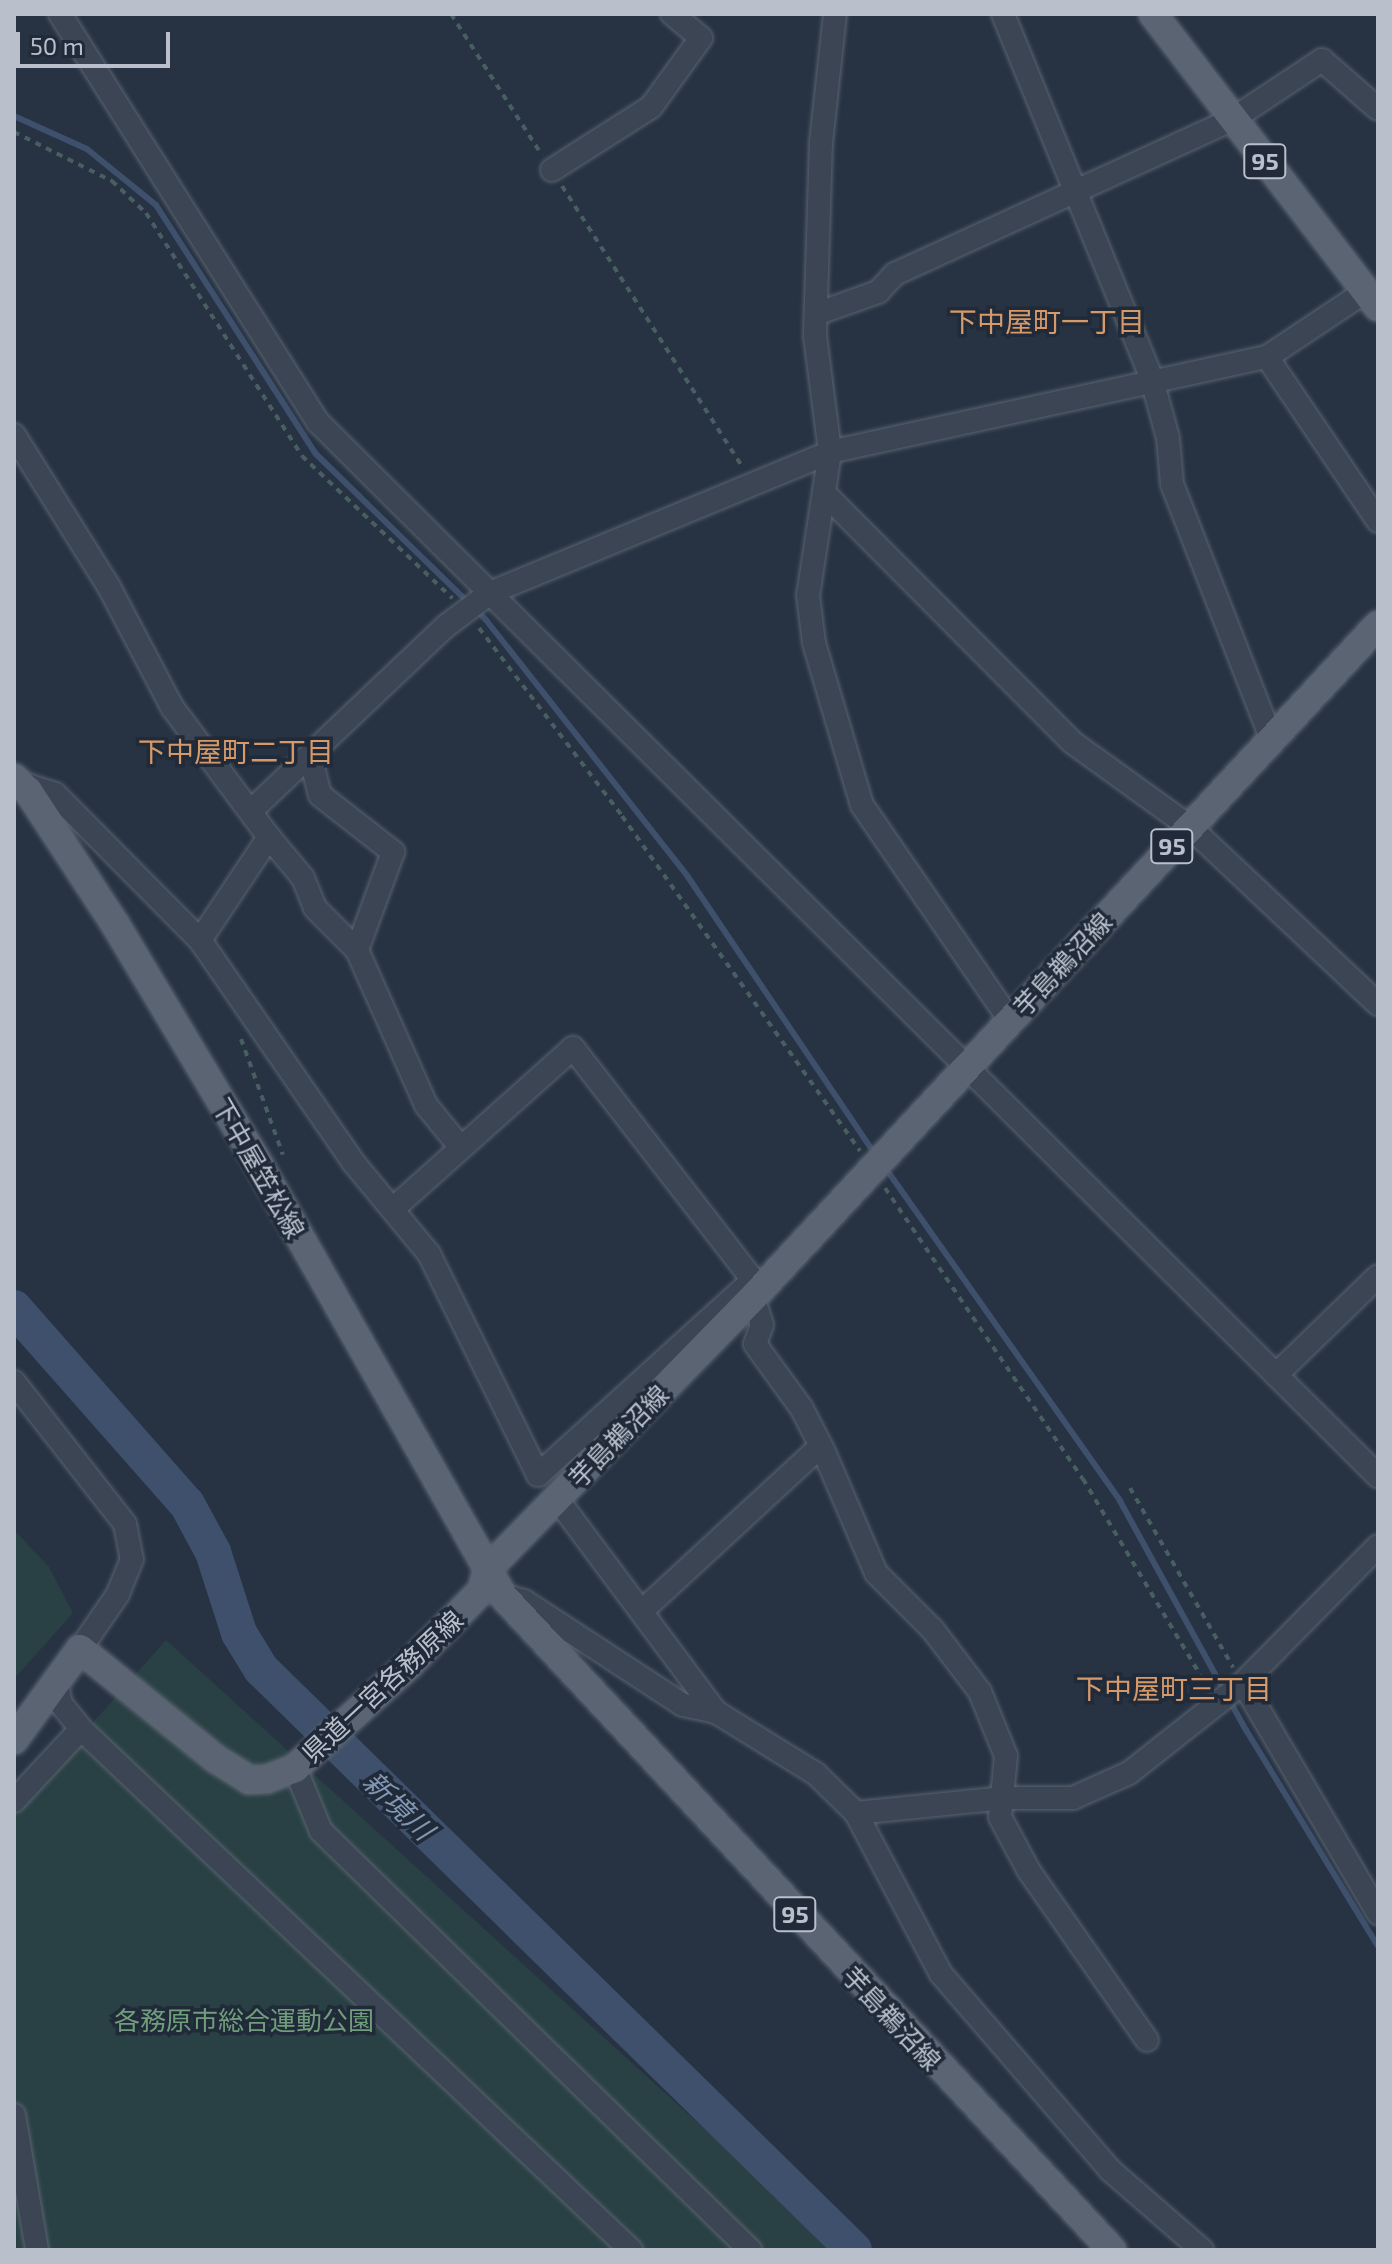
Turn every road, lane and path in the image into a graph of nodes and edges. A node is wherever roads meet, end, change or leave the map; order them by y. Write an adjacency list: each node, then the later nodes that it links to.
1 (60, 14): 23 (street)
2 (451, 14): 11 (path)
3 (672, 14): 11 (street)
4 (835, 14): 14 (street)
5 (1028, 14): 7 (street)
6 (1153, 14): 9 (main road, 95)
7 (1003, 15): 12 (street)
8 (1378, 109): 9 (street)
9 (1233, 119): 12 (street); 13 (main road, 95)
10 (14, 132): 24 (path)
11 (552, 170): 20 (path)
12 (1076, 192): 14 (street); 16 (street)
13 (1372, 299): 15 (street)
14 (816, 314): 18 (street)
15 (1267, 357): 16 (street); 22 (street)
16 (1152, 380): 18 (street); 26 (street)
17 (14, 435): 19 (street)
18 (830, 452): 20 (street); 21 (street)
19 (21, 464): 29 (street)
20 (753, 483): 23 (street)
21 (825, 494): 30 (street); 35 (street)
22 (1378, 521)
23 (490, 593): 24 (street); 37 (street)
24 (466, 611): 27 (street); 39 (path)
25 (1378, 625): 26 (main road, 芋島鵜沼線 / 95)
26 (1271, 738): 30 (main road, 芋島鵜沼線 / 95)
27 (310, 756): 29 (street); 33 (street)
28 (16, 780): 32 (street); 51 (main road, 下中屋笠松線)
29 (252, 810): 31 (street)
30 (1190, 827): 34 (street); 35 (main road, 芋島鵜沼線 / 95)
31 (269, 837): 32 (street); 33 (street)
32 (200, 940): 41 (street)
33 (357, 950): 38 (street)
34 (1378, 1004)
35 (1010, 1020): 37 (main road, 芋島鵜沼線 / 95)
36 (236, 1025): 40 (path)
37 (966, 1067): 39 (main road, 芋島鵜沼線 / 95); 44 (street)
38 (461, 1148): 41 (street); 43 (street)
39 (880, 1161): 43 (main road, 芋島鵜沼線 / 95); 56 (path)
40 (288, 1168)
41 (395, 1207): 43 (street)
42 (1378, 1276): 44 (street)
43 (756, 1288): 46 (street); 51 (main road, 芋島鵜沼線 / 95)
44 (1276, 1375): 47 (street)
45 (14, 1382): 54 (street)
46 (821, 1446): 53 (street); 61 (street)
47 (1378, 1476)
48 (1130, 1488): 56 (path)
49 (566, 1511): 53 (street)
50 (1378, 1546): 56 (street)
51 (487, 1570): 52 (main road, 芋島鵜沼線 / 95); 60 (main road, 県道一宮各務原線)
52 (502, 1595): 57 (street); 70 (main road, 芋島鵜沼線 / 95)
53 (642, 1611): 57 (street)
54 (80, 1649): 55 (main road); 60 (main road, 県道一宮各務原線)
55 (57, 1685): 58 (street); 59 (main road)
56 (1229, 1691): 61 (street); 64 (street)
57 (716, 1712): 63 (street)
58 (81, 1729): 62 (street); 68 (street)
59 (14, 1740)
60 (295, 1768): 69 (street)
61 (1004, 1798): 63 (street); 65 (street)
62 (14, 1801)
63 (856, 1813): 71 (street)
64 (1378, 1913)
65 (1147, 2040)
66 (14, 2115): 67 (street)
67 (37, 2250)
68 (631, 2250)
69 (750, 2250)
70 (1112, 2250)
71 (1202, 2250)

